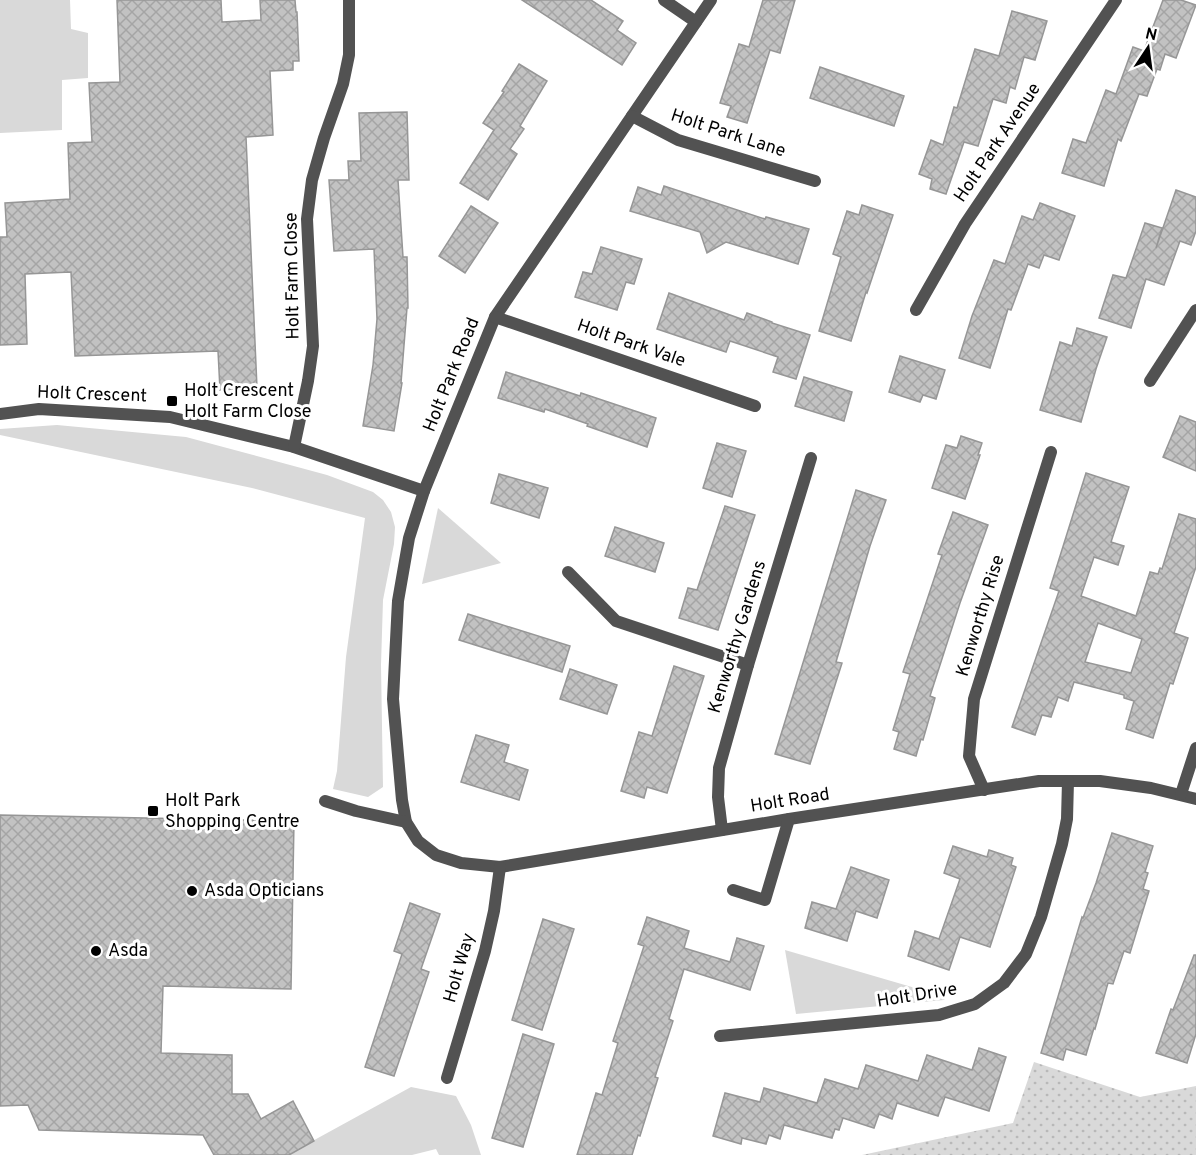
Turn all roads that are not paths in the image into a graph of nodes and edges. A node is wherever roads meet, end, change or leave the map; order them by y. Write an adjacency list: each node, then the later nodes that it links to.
1 (349, 0): 14 (street, Holt Farm Close)
2 (664, 0): 5 (street)
3 (711, 0): 5 (street, Holt Park Road)
4 (1116, 0): 8 (street, Holt Park Avenue)
5 (696, 22): 6 (street, Holt Park Road)
6 (632, 116): 7 (street, Holt Park Lane); 10 (street, Holt Park Road)
7 (815, 181)
8 (916, 310)
9 (1196, 310): 11 (street)
10 (495, 316): 12 (street, Holt Park Vale); 17 (street, Holt Park Road)
11 (1150, 381)
12 (755, 406)
13 (0, 414): 14 (street, Holt Crescent)
14 (294, 447): 17 (street, Holt Crescent)
15 (1051, 452): 22 (street, Kenworthy Rise)
16 (811, 458): 19 (street, Kenworthy Gardens)
17 (424, 492): 27 (street, Holt Park Road)
18 (568, 572): 19 (street)
19 (748, 665): 28 (street, Kenworthy Gardens)
20 (1196, 748): 23 (street)
21 (1068, 781): 22 (street, Holt Road); 23 (street, Holt Road); 31 (street, Holt Drive)
22 (984, 790): 26 (street, Holt Road)
23 (1181, 795): 24 (street, Holt Road)
24 (1196, 799)
25 (325, 801): 27 (street)
26 (789, 819): 28 (street, Holt Road); 30 (street)
27 (406, 822): 29 (street, Holt Road)
28 (722, 830): 29 (street, Holt Road)
29 (500, 867): 32 (street, Holt Way)
30 (733, 890)
31 (720, 1036)
32 (447, 1078)

